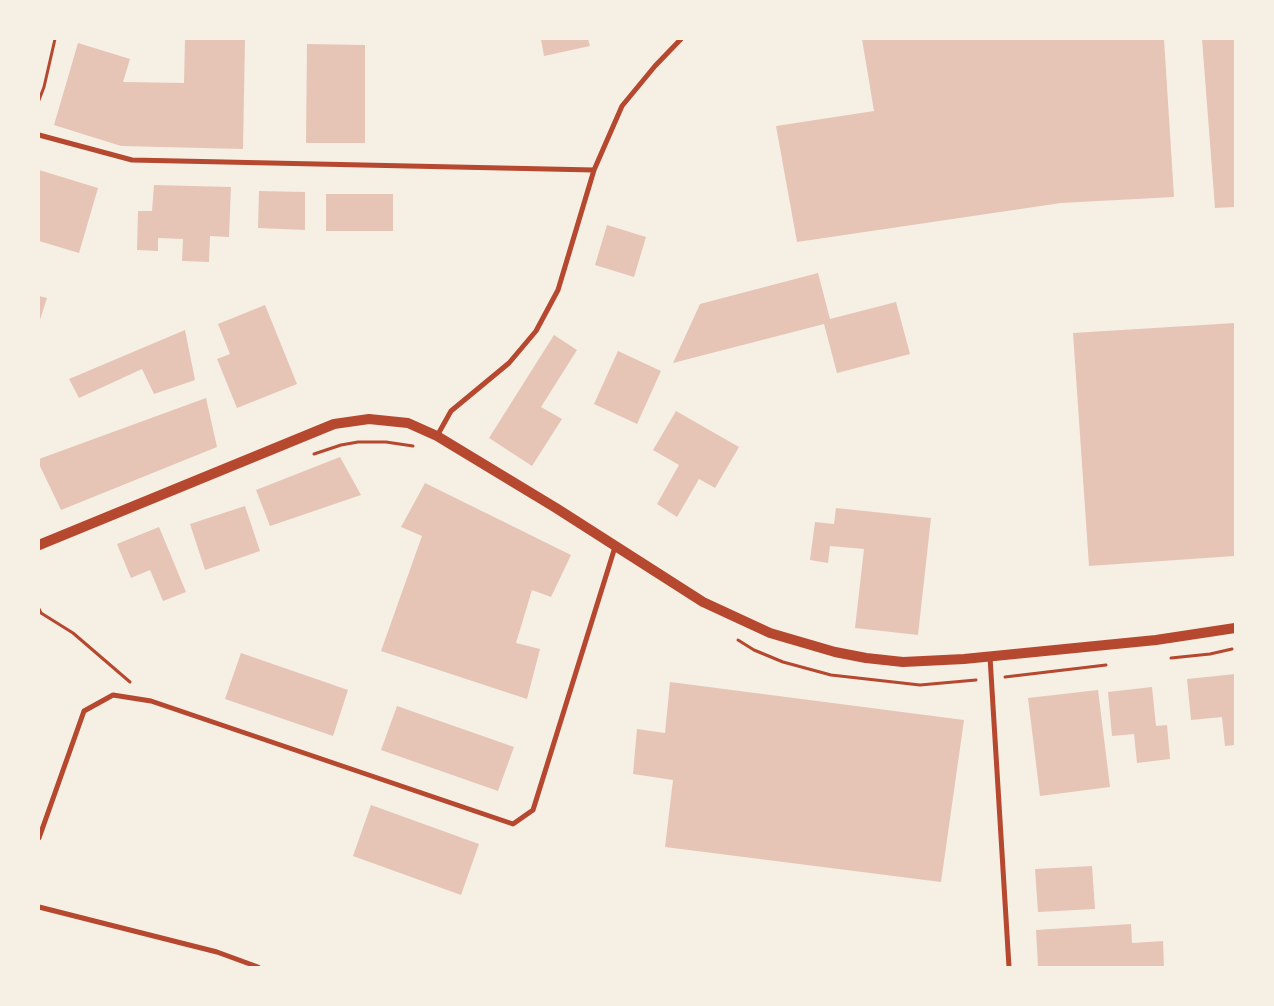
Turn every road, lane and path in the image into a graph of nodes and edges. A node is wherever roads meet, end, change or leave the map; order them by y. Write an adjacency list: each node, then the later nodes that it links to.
1 (55, 39): 3 (path)
2 (682, 39): 5 (street)
3 (39, 100)
4 (39, 135): 5 (street)
5 (594, 170): 6 (street)
6 (438, 436): 9 (main road); 10 (main road)
7 (421, 449): 8 (path)
8 (306, 456)
9 (39, 545)
10 (616, 546): 14 (main road); 16 (street)
11 (39, 609): 16 (path)
12 (1235, 628): 14 (main road)
13 (730, 635): 15 (path)
14 (990, 657): 15 (street)
15 (992, 679): 20 (street)
16 (151, 701): 17 (street)
17 (39, 838)
18 (39, 907): 19 (street)
19 (258, 967)
20 (1009, 967)

